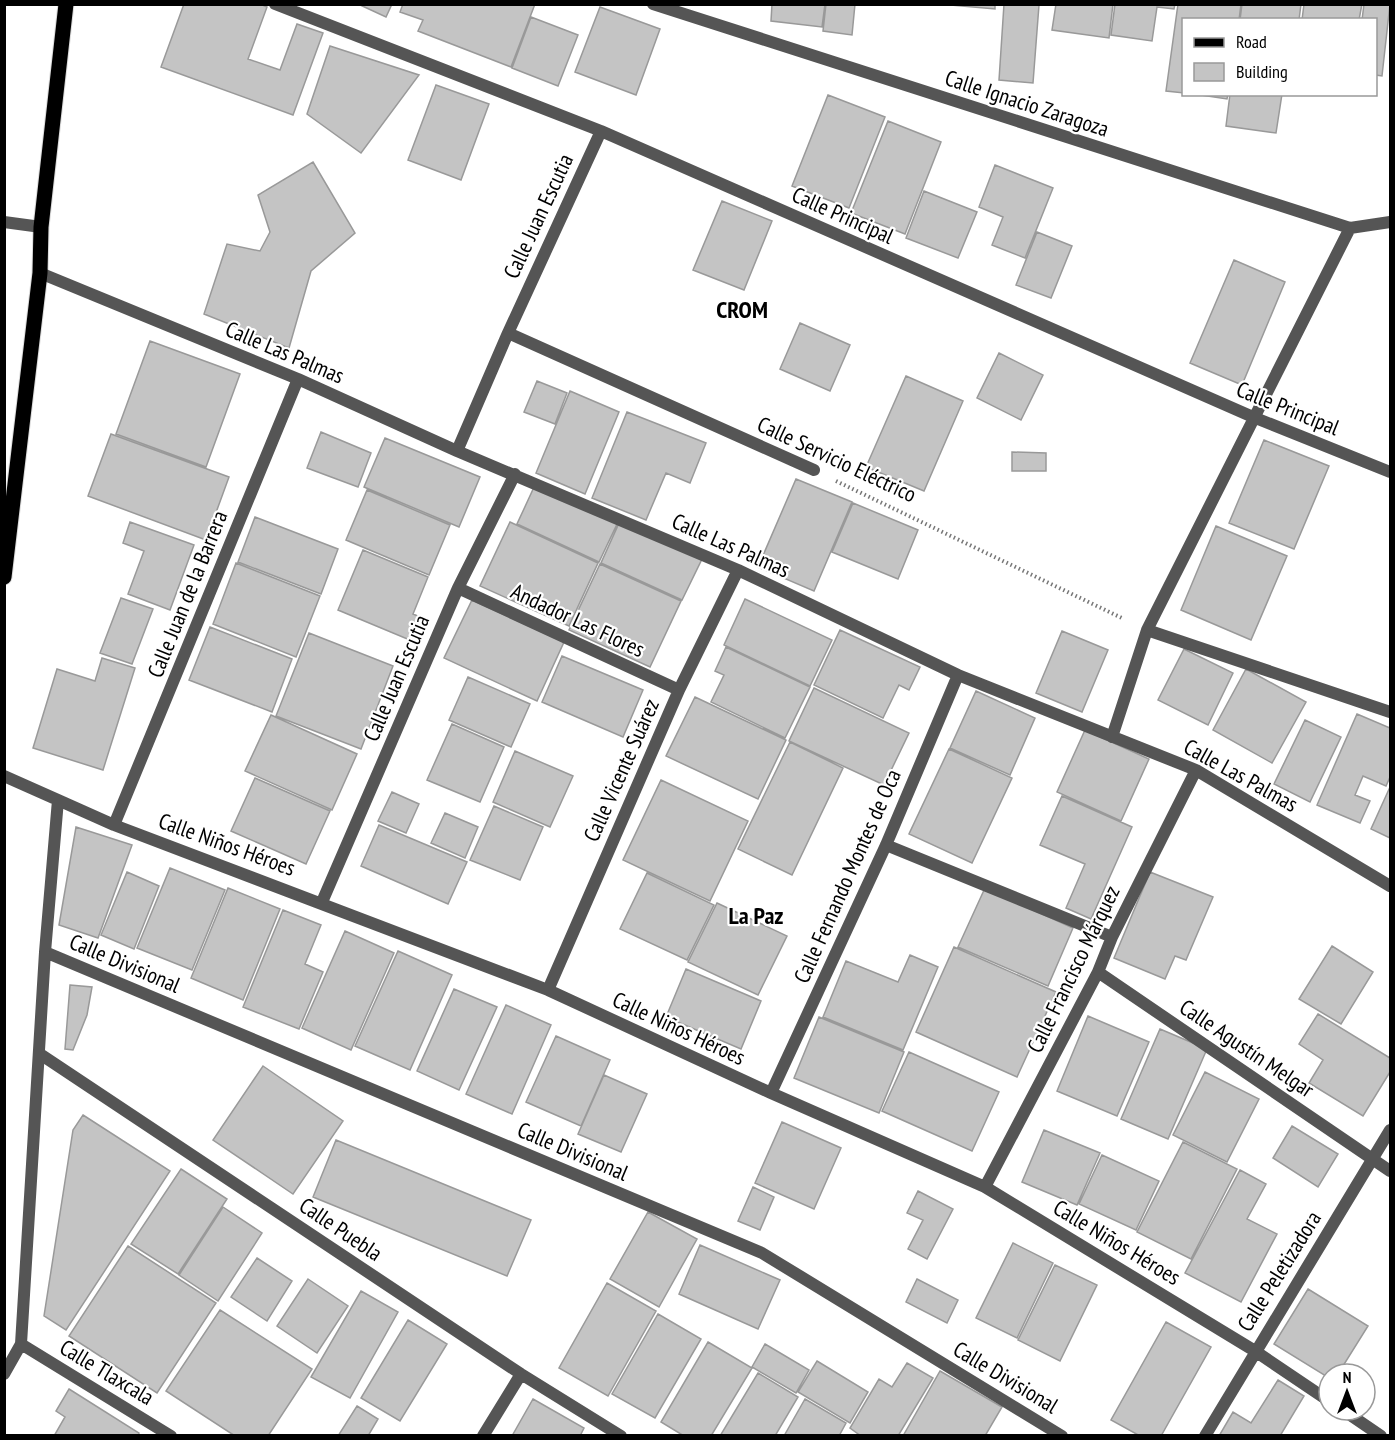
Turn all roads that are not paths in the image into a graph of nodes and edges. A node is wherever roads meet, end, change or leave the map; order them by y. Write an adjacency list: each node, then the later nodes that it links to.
1 (66, 4): 7 (main road)
2 (275, 4): 4 (street, Calle Principal)
3 (653, 4): 8 (street, Calle Ignacio Zaragoza)
4 (601, 132): 10 (street, Calle Juan Escutia); 12 (street, Calle Principal)
5 (4, 222): 7 (street)
6 (1390, 222): 8 (street, Calle Ignacio Zaragoza)
7 (41, 227): 9 (main road)
8 (1350, 228): 12 (street)
9 (40, 273): 11 (street, Calle Las Palmas); 18 (main road)
10 (508, 333): 13 (street, Calle Juan Escutia); 14 (street, Calle Servicio Eléctrico)
11 (297, 379): 13 (street, Calle Las Palmas); 28 (street, Calle Juan de la Barrera)
12 (1253, 417): 15 (street, Calle Principal); 20 (street)
13 (457, 451): 16 (street, Calle Las Palmas)
14 (814, 470)
15 (1390, 472)
16 (515, 474): 17 (street, Calle Las Palmas); 19 (street, Calle Juan Escutia)
17 (738, 570): 21 (street, Calle Las Palmas); 22 (street, Calle Vicente Suárez)
18 (4, 577)
19 (458, 588): 22 (street, Andador Las Flores); 31 (street, Calle Juan Escutia)
20 (1147, 630): 23 (street); 24 (street)
21 (958, 675): 24 (street, Calle Las Palmas); 29 (street, Calle Fernando Montes de Oca)
22 (679, 690): 35 (street, Calle Vicente Suárez)
23 (1390, 712)
24 (1112, 737): 25 (street, Calle Las Palmas)
25 (1196, 770): 30 (street, Calle Las Palmas); 32 (street, Calle Francisco Márquez)
26 (4, 776): 27 (street)
27 (58, 800): 28 (street, Calle Niños Héroes); 33 (street)
28 (114, 825): 31 (street, Calle Niños Héroes)
29 (886, 845): 32 (street); 37 (street, Calle Fernando Montes de Oca)
30 (1390, 886)
31 (322, 902): 35 (street, Calle Niños Héroes)
32 (1112, 938): 34 (street, Calle Francisco Márquez)
33 (45, 952): 36 (street); 51 (street, Calle Divisional)
34 (1098, 972): 39 (street, Calle Agustín Melgar); 41 (street, Calle Francisco Márquez)
35 (548, 990): 37 (street, Calle Niños Héroes)
36 (40, 1054): 42 (street); 45 (street, Calle Puebla)
37 (771, 1093): 41 (street, Calle Niños Héroes)
38 (1390, 1130): 39 (street, Calle Peletizadora)
39 (1373, 1159): 40 (street, Calle Agustín Melgar); 43 (street, Calle Peletizadora)
40 (1390, 1171)
41 (985, 1187): 43 (street, Calle Niños Héroes)
42 (21, 1344): 44 (street); 48 (street, Calle Tlaxcala)
43 (1254, 1351): 46 (street, Calle Niños Héroes); 52 (street, Calle Peletizadora)
44 (4, 1374)
45 (520, 1374): 49 (street); 50 (street, Calle Puebla)
46 (1317, 1393)
47 (1361, 1422): 53 (street)
48 (171, 1436)
49 (483, 1436)
50 (621, 1436)
51 (1062, 1436)
52 (1205, 1436)
53 (1381, 1436)

